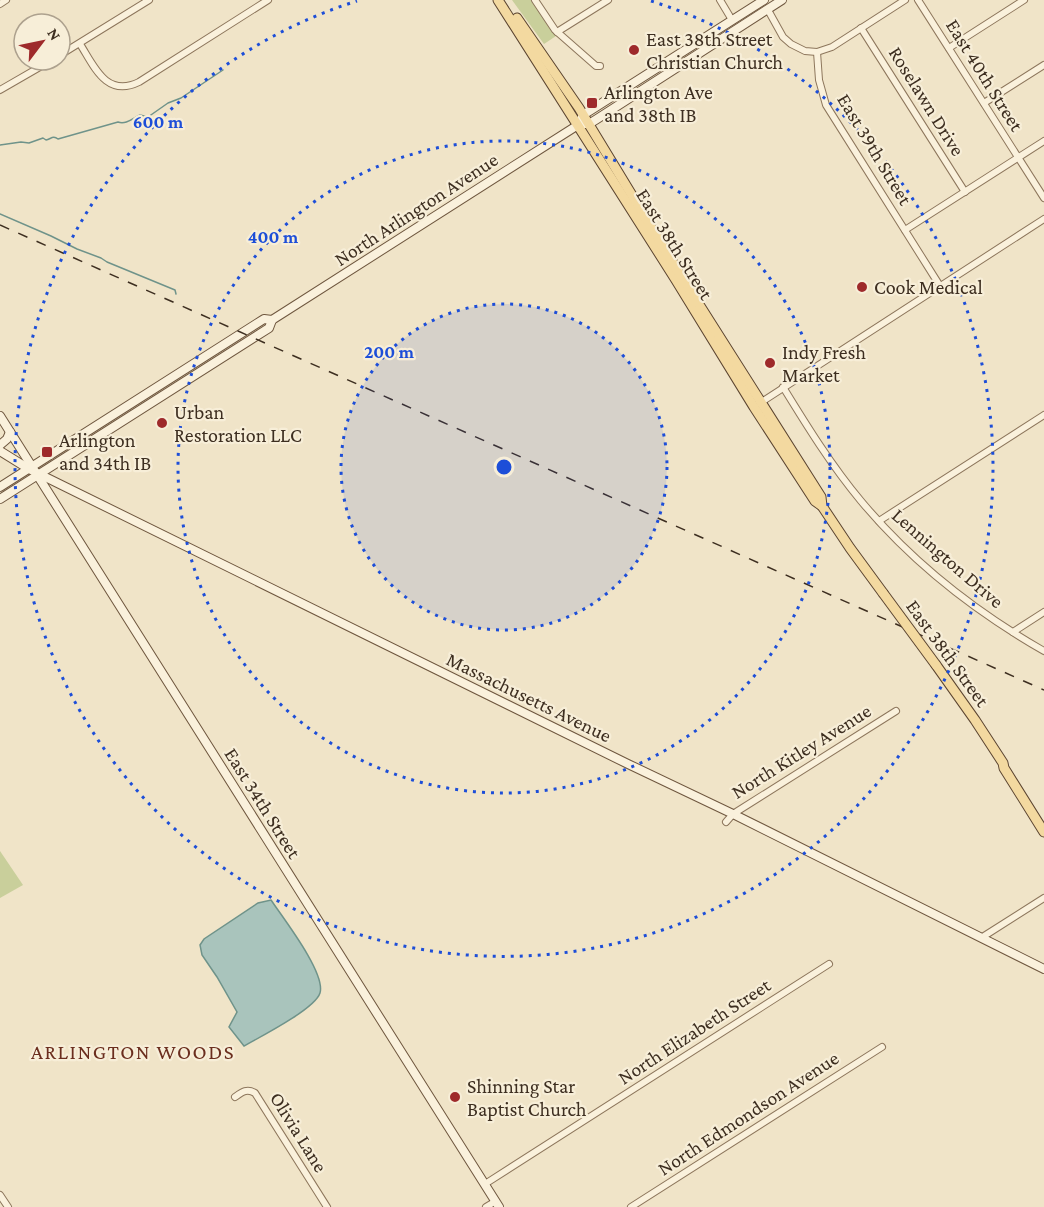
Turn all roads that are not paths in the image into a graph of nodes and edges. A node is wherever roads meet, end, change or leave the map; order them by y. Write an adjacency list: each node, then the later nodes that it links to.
1 (6, 0): 15 (street)
2 (130, 0): 16 (street)
3 (149, 0): 16 (street)
4 (268, 0): 21 (street)
5 (498, 0): 32 (main road, East 38th Street)
6 (505, 0): 30 (main road, East 38th Street)
7 (536, 0): 20 (street)
8 (608, 0): 20 (street)
9 (720, 0): 18 (street)
10 (764, 0): 18 (main road, North Arlington Avenue)
11 (782, 0): 17 (main road, North Arlington Avenue)
12 (905, 0): 19 (street)
13 (918, 0): 22 (street, East 40th Street)
14 (1024, 0): 22 (street)
15 (0, 4)
16 (135, 8): 21 (street)
17 (768, 10): 24 (street); 31 (main road, North Arlington Avenue)
18 (732, 20): 30 (main road, North Arlington Avenue)
19 (861, 28): 24 (street); 35 (street, Roselawn Drive)
20 (557, 32): 26 (street)
21 (80, 44): 23 (street)
22 (949, 48): 29 (street, East 40th Street)
23 (72, 49)
24 (817, 52): 38 (street, East 39th Street)
25 (1044, 64): 29 (street)
26 (600, 66)
27 (31, 72): 28 (street)
28 (0, 90)
29 (984, 103): 34 (street, East 40th Street)
30 (583, 116): 31 (main road, East 38th Street); 32 (main road, North Arlington Avenue)
31 (589, 124): 32 (main road, North Arlington Avenue); 41 (main road, East 38th Street)
32 (578, 125): 41 (main road, East 38th Street); 47 (main road, North Arlington Avenue)
33 (1044, 141): 34 (street)
34 (1018, 157): 35 (street); 36 (street, East 40th Street)
35 (965, 192): 38 (street)
36 (1044, 198)
37 (1044, 219): 39 (street)
38 (905, 230): 39 (street, East 39th Street)
39 (940, 286): 40 (street)
40 (783, 387): 41 (street); 50 (street, Lennington Drive)
41 (758, 405): 55 (main road, East 38th Street, bridge)
42 (1044, 415): 50 (street)
43 (0, 416): 44 (main road, East 34th Street)
44 (10, 432): 45 (main road); 47 (main road, East 34th Street)
45 (0, 445)
46 (0, 451): 47 (main road, Massachusetts Avenue)
47 (34, 471): 48 (main road, North Arlington Avenue); 49 (main road, North Arlington Avenue); 56 (main road, Massachusetts Avenue); 66 (main road, East 34th Street)
48 (0, 487)
49 (0, 499)
50 (879, 521): 52 (street, Lennington Drive)
51 (1044, 612): 52 (street)
52 (1012, 632): 53 (street, Lennington Drive)
53 (1044, 651)
54 (896, 711): 56 (street, North Kitley Avenue)
55 (1003, 763): 58 (main road, East 38th Street); 59 (main road, East 38th Street)
56 (733, 814): 57 (street, North Kitley Avenue); 61 (main road, Massachusetts Avenue)
57 (726, 822)
58 (1044, 822)
59 (1044, 832)
60 (1044, 898): 61 (street)
61 (981, 938): 63 (main road, Massachusetts Avenue)
62 (829, 964): 66 (street, North Elizabeth Street)
63 (1044, 969)
64 (882, 1047): 72 (street, North Edmondson Avenue)
65 (235, 1097): 70 (street, Olivia Lane)
66 (485, 1184): 68 (main road, East 34th Street)
67 (0, 1195): 69 (street)
68 (497, 1204): 71 (street)
69 (8, 1207)
70 (327, 1207)
71 (486, 1207)
72 (631, 1207)

